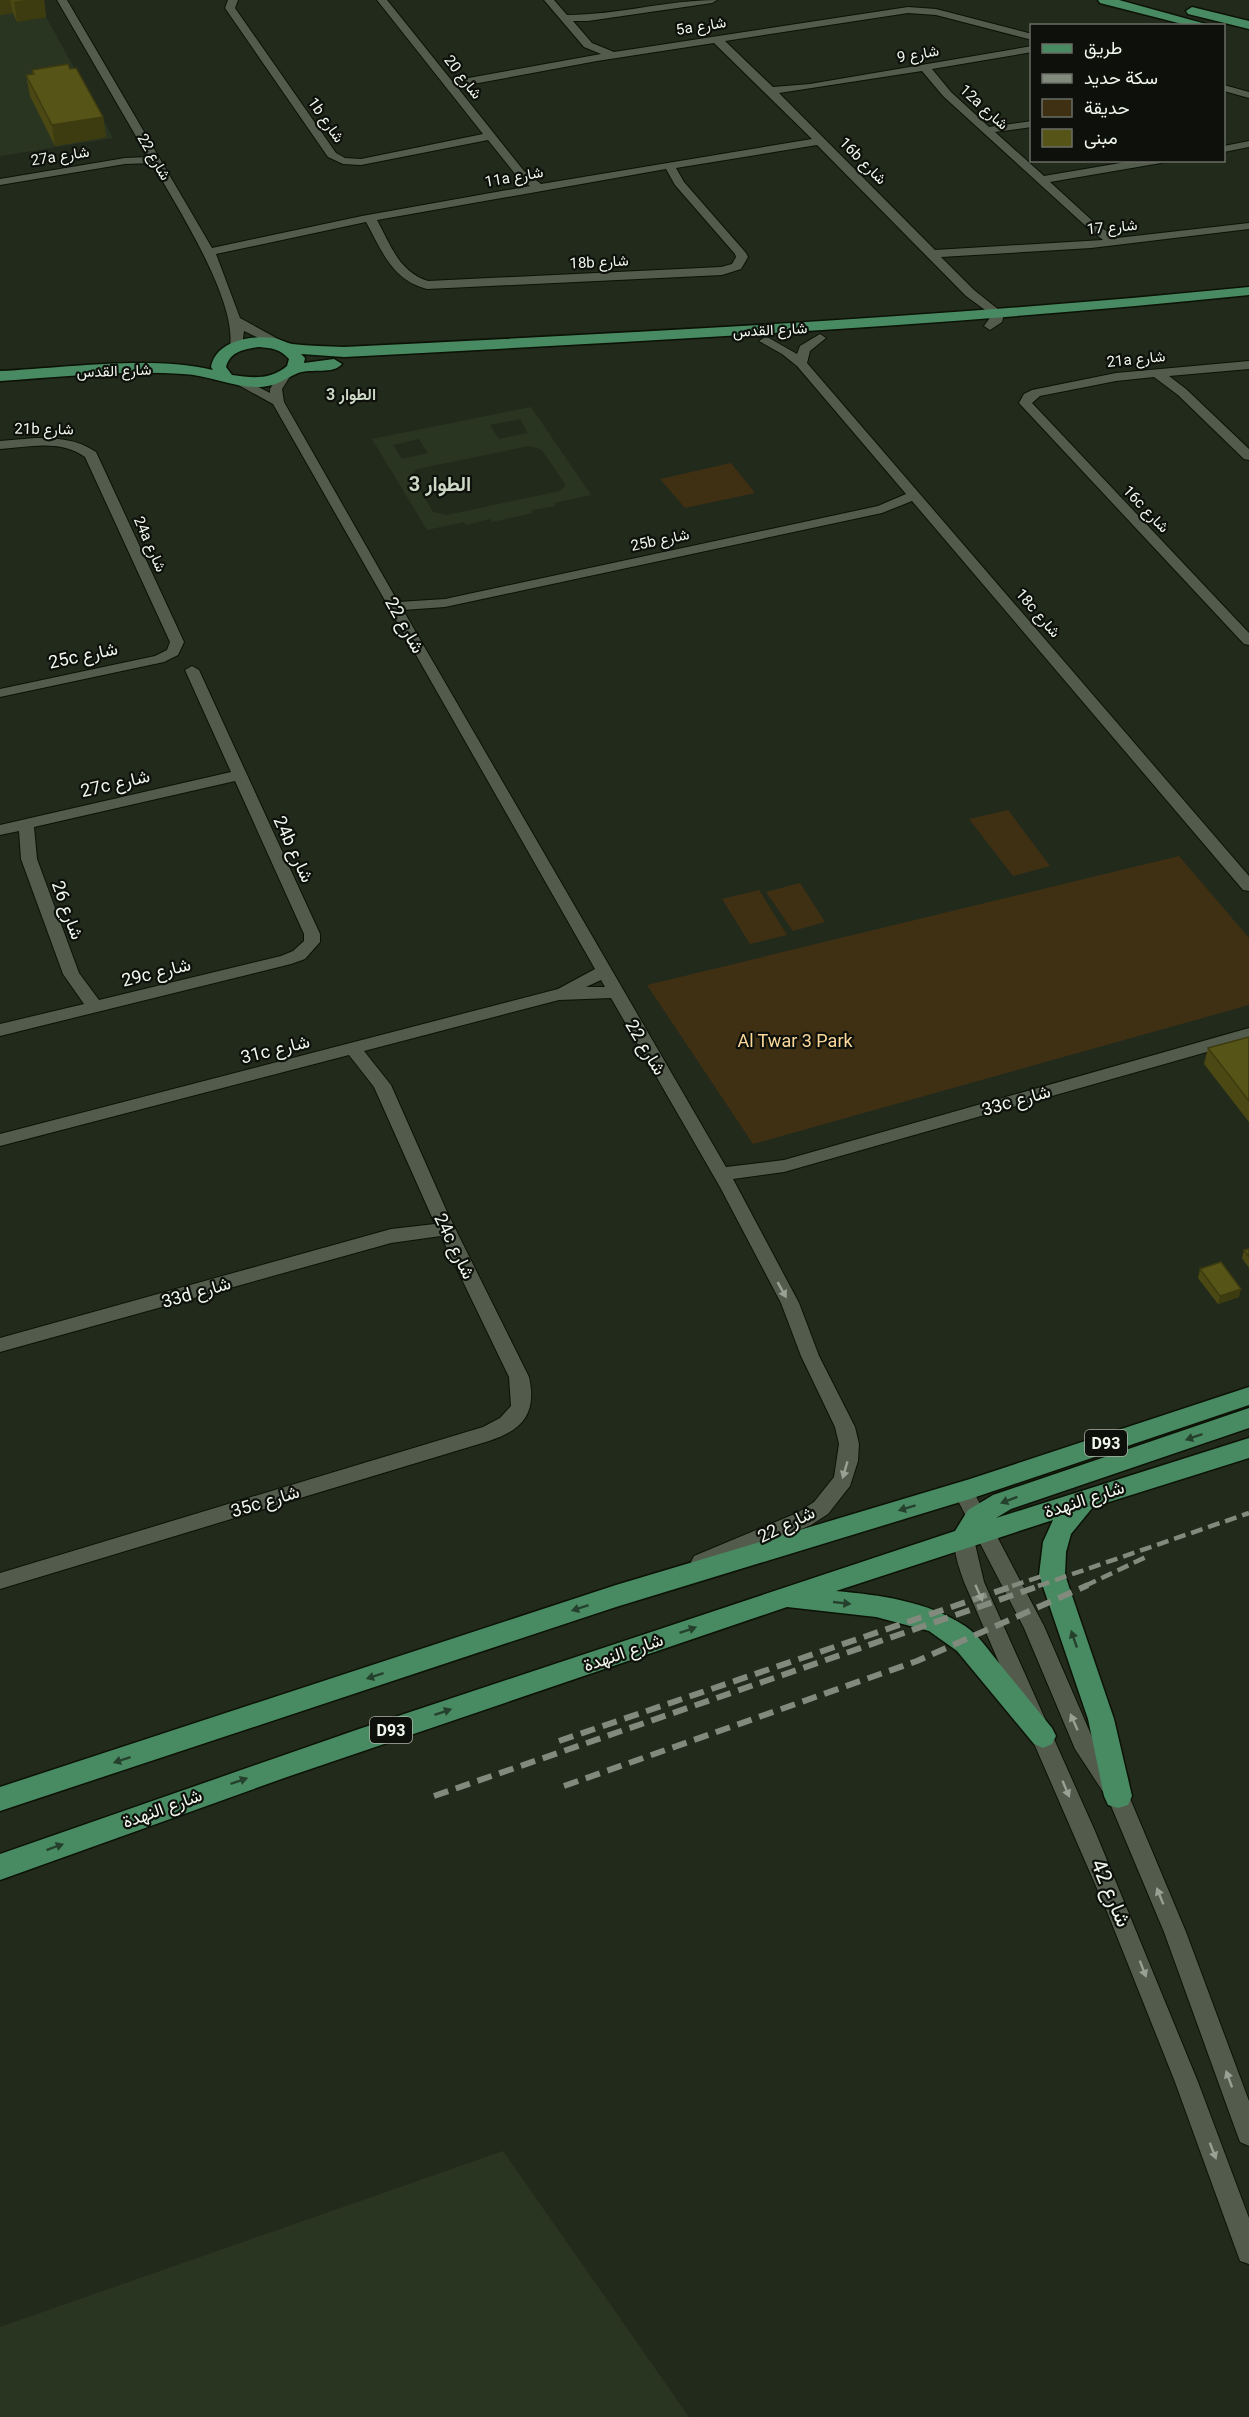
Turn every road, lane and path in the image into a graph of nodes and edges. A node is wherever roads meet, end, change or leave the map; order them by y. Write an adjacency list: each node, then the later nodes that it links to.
1 (62, 0): 38 (street, شارع 22)
2 (232, 0): 34 (street, 1b شارع)
3 (382, 0): 28 (street, شارع 20)
4 (549, 0): 15 (street)
5 (711, 0): 9 (street)
6 (924, 0): 12 (street)
7 (1104, 0): 16 (main road)
8 (1147, 0): 11 (main road)
9 (698, 1): 14 (street)
10 (930, 5): 12 (street, 5a شارع); 23 (street, 5a شارع)
11 (1186, 5): 13 (main road); 17 (main road); 20 (main road)
12 (915, 9): 21 (street, 5a شارع)
13 (1249, 16)
14 (593, 17): 15 (street); 18 (street)
15 (565, 18): 18 (street)
16 (1199, 24)
17 (1249, 25)
18 (572, 27): 22 (street)
19 (1225, 30): 20 (main road)
20 (1249, 34)
21 (720, 39): 25 (street, 5a شارع); 30 (street, 16b شارع)
22 (588, 45): 25 (street); 26 (street)
23 (1030, 46)
24 (1030, 46): 27 (street, شارع 9)
25 (613, 56): 26 (street, 5a شارع)
26 (586, 60): 28 (street, 5a شارع)
27 (920, 69): 30 (street, شارع 9); 33 (street, 12a شارع)
28 (448, 83): 34 (street, شارع 20)
29 (1226, 90): 31 (street)
30 (773, 93): 35 (street, 16b شارع)
31 (1249, 95)
32 (1030, 124): 33 (street)
33 (990, 132): 44 (street, 12a شارع)
34 (491, 137): 42 (street, شارع 20)
35 (818, 139): 40 (street, 11a شارع); 52 (street, 16b شارع)
36 (1249, 144): 37 (street)
37 (1225, 149)
38 (153, 157): 43 (street, 27a شارع); 51 (street, شارع 22)
39 (1150, 162): 44 (street)
40 (669, 165): 41 (street, 11a شارع); 45 (street, 18b شارع)
41 (655, 168): 45 (street, 18b شارع); 46 (street, 11a شارع)
42 (519, 173): 46 (street, شارع 20); 47 (street, شارع 20)
43 (0, 182)
44 (1045, 182): 50 (street, 12a شارع)
45 (679, 183): 48 (street, 18b شارع)
46 (539, 188): 47 (street, 11a شارع)
47 (525, 190): 48 (street, 11a شارع)
48 (366, 219): 51 (street, 11a شارع)
49 (1249, 226): 50 (street, شارع 17)
50 (1108, 242): 52 (street, شارع 17)
51 (207, 249): 57 (street, شارع 22)
52 (936, 258): 54 (street, 16b شارع)
53 (1249, 291): 58 (main road, شارع القدس)
54 (970, 293): 56 (street); 58 (street, 16b شارع)
55 (1249, 302): 58 (main road, شارع القدس)
56 (957, 317): 58 (main road, شارع القدس); 61 (main road, شارع القدس)
57 (235, 320): 61 (street); 62 (street, شارع 22)
58 (994, 320): 59 (main road, شارع القدس)
59 (820, 338): 60 (main road, شارع القدس); 63 (street)
60 (765, 341): 63 (street, 18c شارع); 66 (main road, شارع القدس)
61 (285, 346): 62 (main road, شارع القدس); 66 (main road)
62 (230, 349): 64 (main road, شارع القدس); 70 (main road)
63 (801, 363): 77 (street, 18c شارع)
64 (0, 365)
65 (1249, 365): 67 (street, 21a شارع)
66 (290, 372): 70 (main road, شارع القدس); 73 (street)
67 (1174, 372): 68 (street, 21a شارع); 71 (street)
68 (1158, 374): 71 (street); 72 (street, 21a شارع)
69 (0, 376): 70 (main road, شارع القدس)
70 (232, 379): 73 (street)
71 (1182, 392): 76 (street)
72 (1028, 397): 79 (street, 16c شارع)
73 (278, 402): 78 (street, شارع 22)
74 (0, 445): 75 (street, 21b شارع)
75 (86, 450): 80 (street, 24a شارع)
76 (1249, 456)
77 (919, 502): 78 (street, 25b شارع); 87 (street, 18c شارع)
78 (398, 612): 89 (street, شارع 22)
79 (1249, 641)
80 (173, 652): 82 (street, 25c شارع)
81 (192, 670): 83 (street, 24b شارع)
82 (0, 693)
83 (239, 775): 84 (street, 27c شارع); 88 (street, 24b شارع)
84 (26, 824): 85 (street, 27c شارع); 86 (street, شارع 26)
85 (5, 828): 86 (street, شارع 26)
86 (29, 858): 90 (street, شارع 26)
87 (1246, 877)
88 (313, 939): 93 (street, 29c شارع)
89 (603, 972): 91 (street, شارع 22); 92 (street, 31c شارع)
90 (71, 974): 93 (street, شارع 26); 94 (street, شارع 26)
91 (614, 992): 92 (street, 31c شارع); 101 (street, شارع 22)
92 (559, 994): 97 (street, 31c شارع)
93 (94, 1006): 94 (street, 29c شارع)
94 (72, 1012): 95 (street, 29c شارع)
95 (0, 1030)
96 (1249, 1034): 101 (street, 33c شارع)
97 (377, 1043): 98 (street, 31c شارع); 99 (street, 24c شارع)
98 (354, 1049): 99 (street, 24c شارع); 100 (street, 31c شارع)
99 (382, 1085): 102 (street, 24c شارع)
100 (0, 1140)
101 (725, 1180): 112 (street, شارع 22, one-way to 112)
102 (443, 1222): 103 (street, 33d شارع); 105 (street, 24c شارع)
103 (0, 1346)
104 (1249, 1396): 108 (main road, D93)
105 (522, 1408): 111 (street, 35c شارع)
106 (1249, 1419): 110 (main road, one-way to 110)
107 (1249, 1448): 109 (main road, شارع النهدة / D93)
108 (963, 1491): 110 (street, شارع 42); 112 (main road, D93, one-way to 112)
109 (1086, 1498): 110 (main road, شارع النهدة / D93); 115 (main road, one-way to 109)
110 (975, 1529): 113 (main road, شارع النهدة / D93); 114 (street, شارع 42, one-way to 114); 115 (street, شارع 42, one-way to 110)
111 (0, 1581)
112 (616, 1596): 116 (main road, D93, one-way to 116)
113 (784, 1597): 114 (main road, one-way to 114); 117 (main road, شارع النهدة / D93, one-way to 113)
114 (1043, 1736): 119 (street, شارع 42, one-way to 119)
115 (1118, 1796): 118 (street, شارع 42, one-way to 115)
116 (0, 1799)
117 (0, 1867)
118 (1249, 2134)
119 (1249, 2252)

